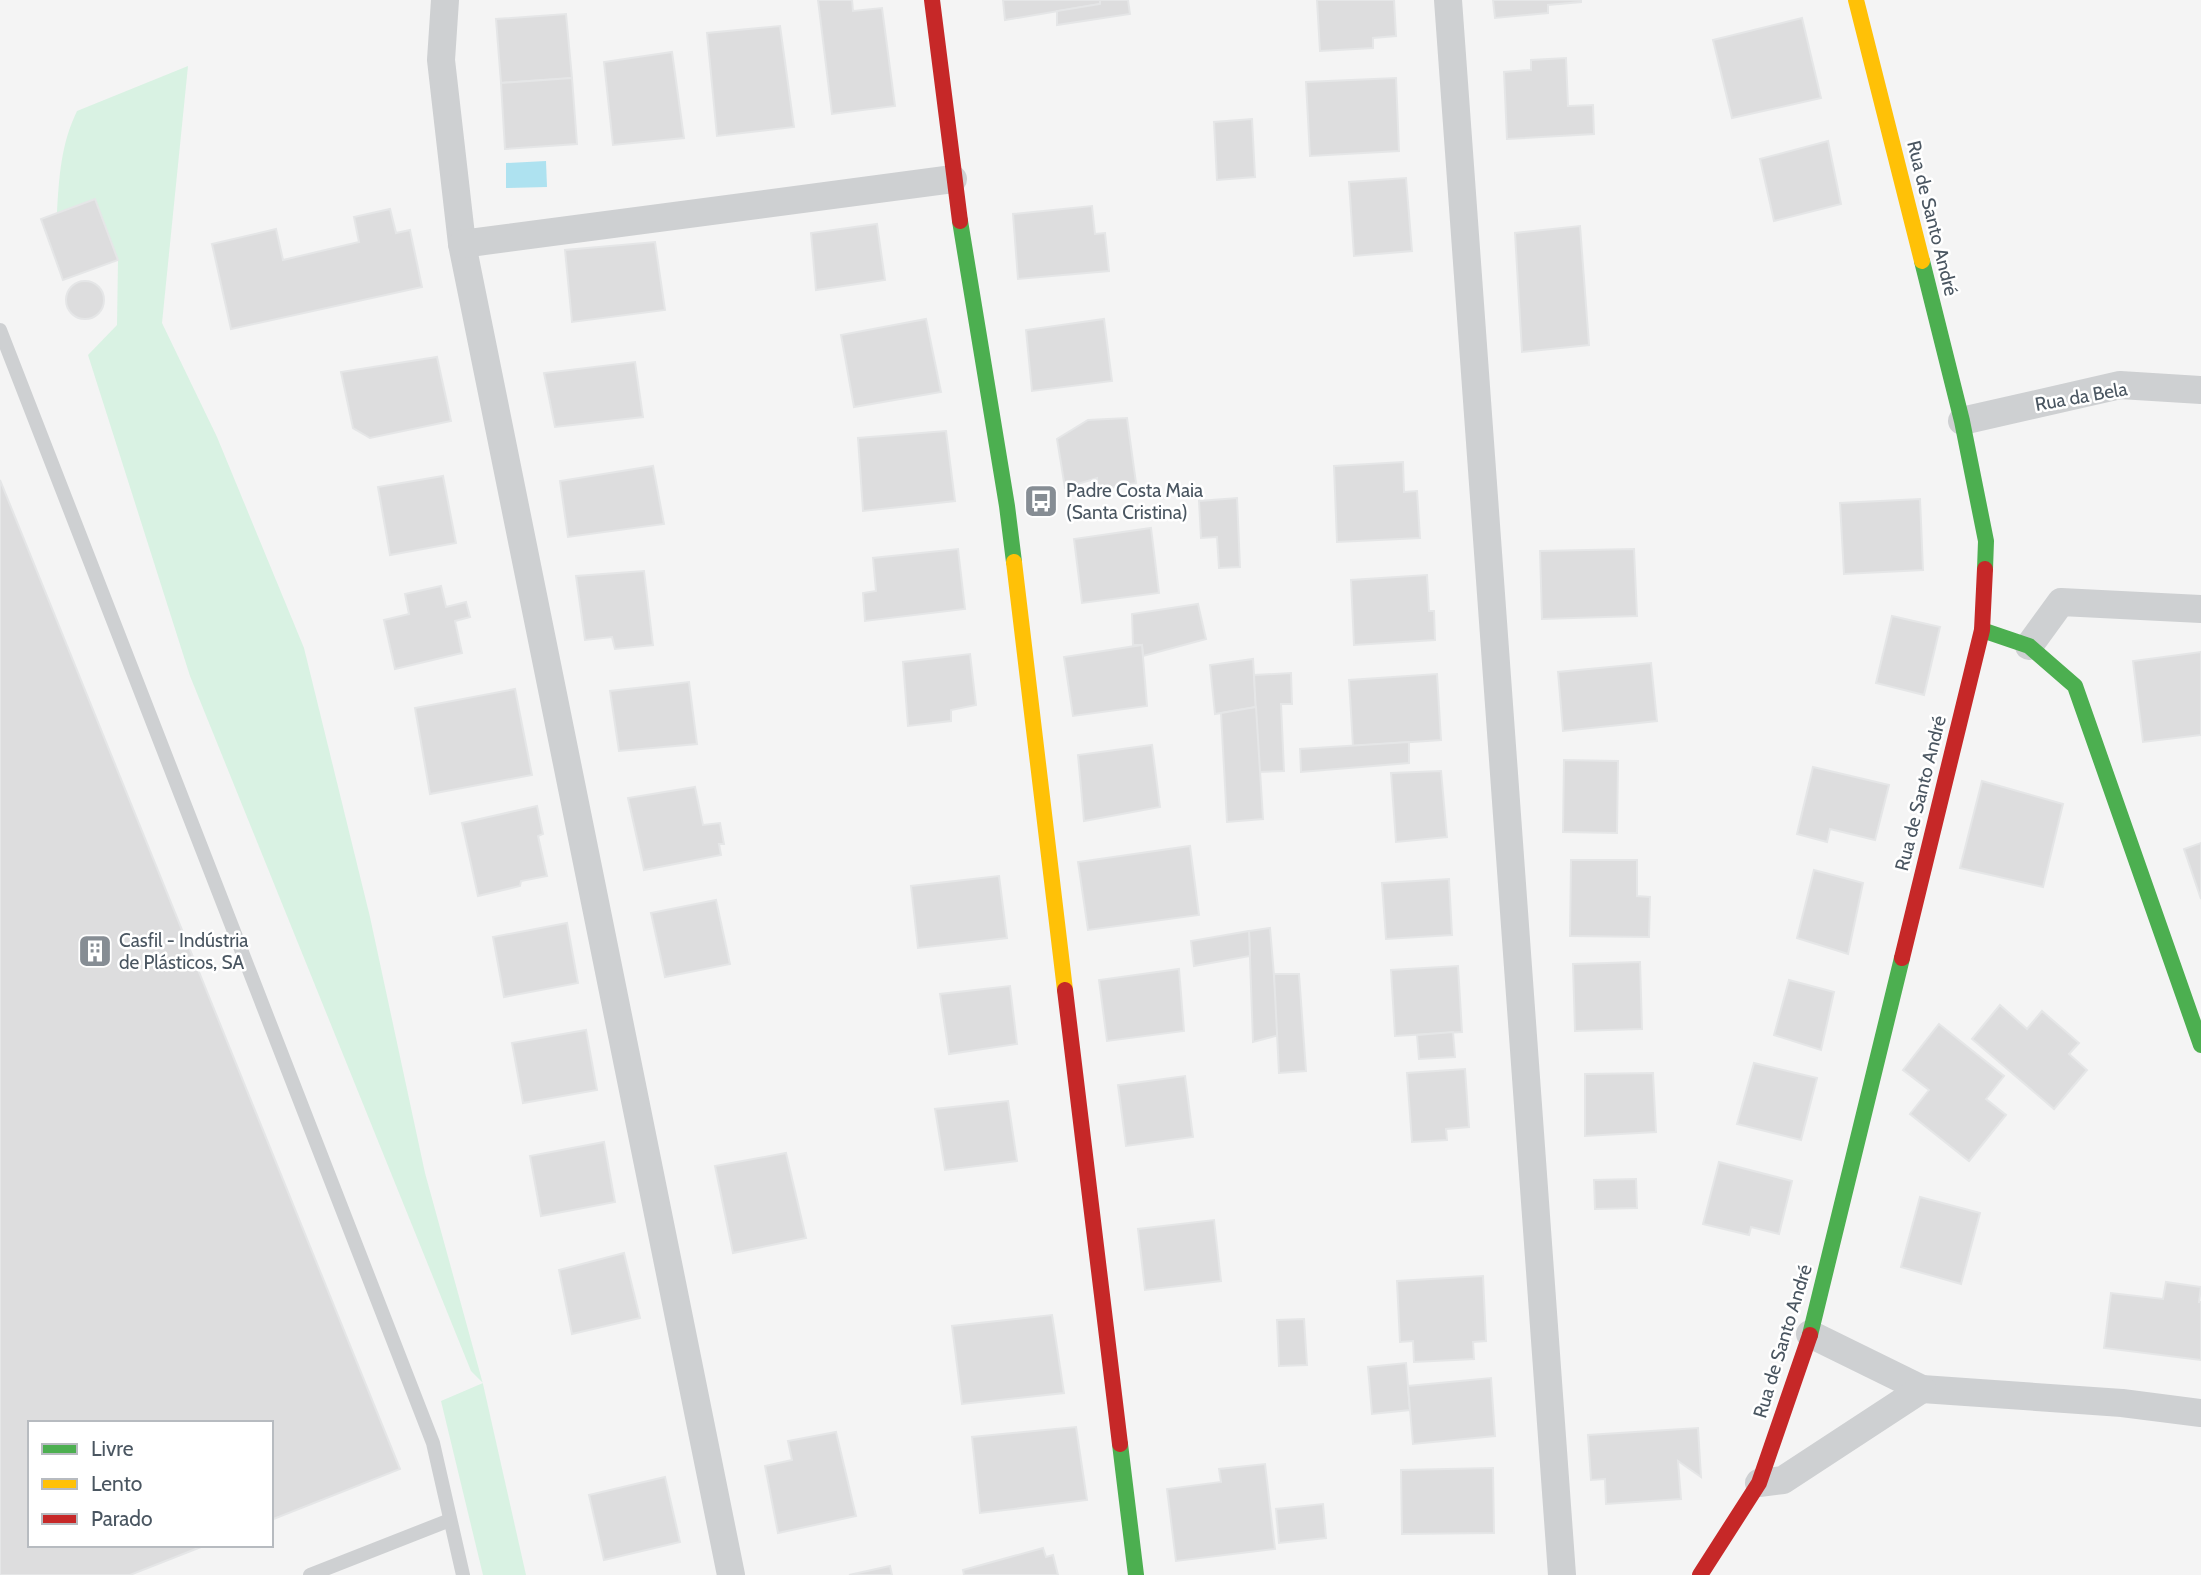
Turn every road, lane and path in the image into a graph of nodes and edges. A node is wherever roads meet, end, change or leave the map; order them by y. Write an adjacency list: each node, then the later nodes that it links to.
1 (445, 0): 6 (street)
2 (932, 0): 5 (street)
3 (1448, 0): 24 (street)
4 (1856, 0): 9 (street, Rua de Santo André)
5 (953, 179): 6 (street); 23 (street)
6 (462, 244): 22 (street)
7 (0, 330): 19 (lane)
8 (2201, 390): 9 (street, Rua da Bela)
9 (1962, 421): 11 (street, Rua de Santo André)
10 (2201, 609): 12 (street)
11 (1982, 630): 12 (street); 15 (street, Rua de Santo André)
12 (2029, 646): 13 (street)
13 (2195, 1008): 14 (street)
14 (2201, 1045)
15 (1810, 1334): 16 (street); 18 (street, Rua de Santo André)
16 (1922, 1389): 17 (street); 18 (street)
17 (2201, 1413)
18 (1759, 1483): 25 (street, Rua de Santo André)
19 (450, 1520): 20 (lane); 21 (lane)
20 (310, 1575)
21 (463, 1575)
22 (731, 1575)
23 (1136, 1575)
24 (1562, 1575)
25 (1700, 1575)

